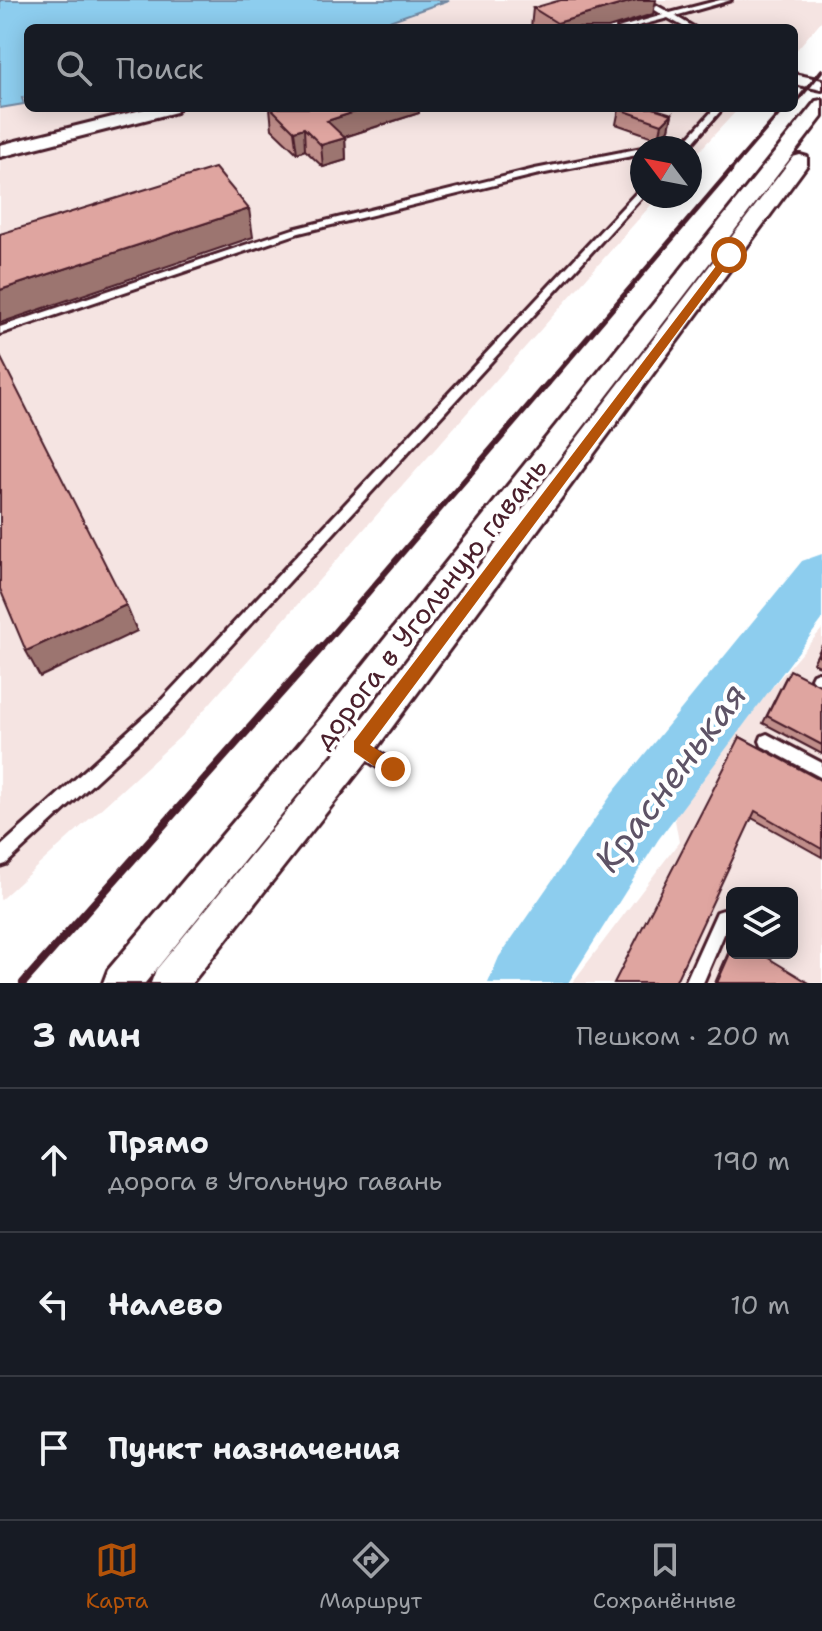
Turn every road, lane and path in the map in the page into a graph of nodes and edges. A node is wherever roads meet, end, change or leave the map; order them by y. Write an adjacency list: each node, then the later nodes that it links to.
1 (642, 0): 3 (lane)
2 (728, 0): 3 (lane)
3 (668, 17): 4 (lane); 5 (lane)
4 (639, 24)
5 (683, 24)
6 (798, 80): 7 (street)
7 (822, 85)
8 (822, 105): 23 (street, дорога в Угольную гавань)
9 (154, 112): 13 (street)
10 (715, 112): 12 (lane)
11 (822, 132): 18 (street, дорога в Угольную гавань)
12 (694, 136)
13 (0, 151)
14 (630, 153): 16 (lane)
15 (630, 205): 21 (lane)
16 (0, 331)
17 (767, 741): 20 (lane)
18 (359, 747): 19 (lane); 24 (street, дорога в Угольную гавань)
19 (393, 769)
20 (822, 771)
21 (0, 858)
22 (723, 918): 25 (lane)
23 (121, 983)
24 (169, 983)
25 (694, 983)

